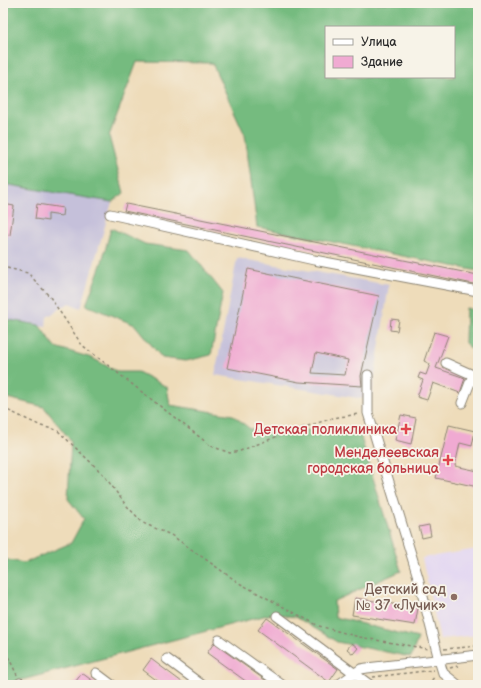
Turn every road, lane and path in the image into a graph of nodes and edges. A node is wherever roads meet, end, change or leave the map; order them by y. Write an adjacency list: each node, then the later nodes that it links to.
1 (110, 214): 3 (street)
2 (7, 268): 9 (path)
3 (478, 291)
4 (446, 363): 5 (street)
5 (476, 374): 7 (street)
6 (368, 375): 9 (street)
7 (462, 403)
8 (3, 408): 16 (path)
9 (368, 413): 16 (street)
10 (478, 554): 11 (path)
11 (478, 560)
12 (277, 616): 22 (street)
13 (218, 640): 26 (street)
14 (3, 646): 23 (path)
15 (478, 646): 16 (path)
16 (436, 650): 19 (street)
17 (478, 655): 19 (street)
18 (167, 659): 25 (street)
19 (440, 664): 20 (path); 22 (path); 22 (street); 29 (street)
20 (464, 666)
21 (96, 673): 24 (street)
22 (358, 676): 27 (street); 28 (street)
23 (22, 684)
24 (112, 685)
25 (202, 685)
26 (282, 685)
27 (338, 685)
28 (370, 685)
29 (458, 685)

